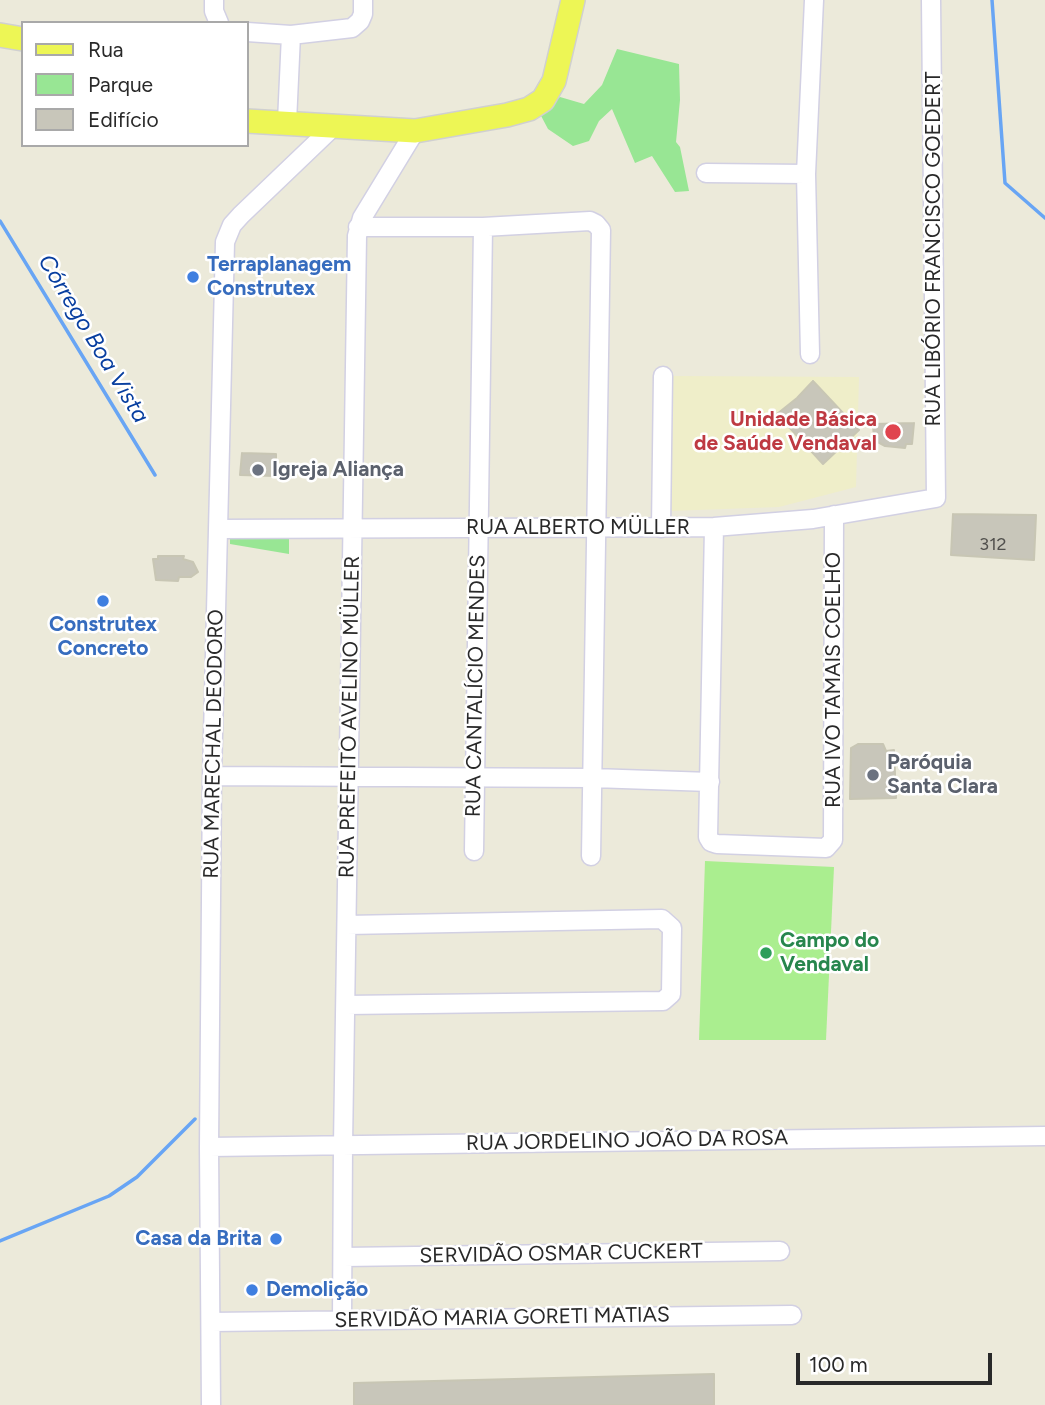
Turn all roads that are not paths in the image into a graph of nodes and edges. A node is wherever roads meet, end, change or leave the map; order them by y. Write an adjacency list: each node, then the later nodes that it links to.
1 (214, 0): 6 (street)
2 (363, 0): 9 (street)
3 (573, 0): 14 (main road)
4 (814, 0): 16 (street)
5 (931, 0): 21 (street, RUA LIBÓRIO FRANCISCO GOEDERT)
6 (218, 21)
7 (248, 32): 9 (street)
8 (0, 35): 10 (main road)
9 (291, 35): 12 (street)
10 (21, 38)
11 (248, 121): 12 (main road)
12 (287, 122): 13 (main road)
13 (333, 127): 14 (main road); 26 (street, RUA MARECHAL DEODORO)
14 (415, 131): 17 (street, RUA PREFEITO AVELINO MÜLLER)
15 (706, 173): 16 (street)
16 (806, 174): 19 (street)
17 (358, 227): 18 (street); 27 (street, RUA PREFEITO AVELINO MÜLLER)
18 (483, 228): 24 (street); 28 (street, RUA CANTALÍCIO MENDES)
19 (810, 354)
20 (663, 376): 25 (street)
21 (936, 498): 22 (street, RUA ALBERTO MÜLLER)
22 (834, 516): 23 (street, RUA ALBERTO MÜLLER); 33 (street, RUA IVO TAMAIS COELHO)
23 (714, 527): 25 (street, RUA ALBERTO MÜLLER); 33 (street)
24 (596, 528): 25 (street, RUA ALBERTO MÜLLER); 28 (street, RUA ALBERTO MÜLLER); 32 (street)
25 (662, 528)
26 (218, 529): 27 (street, RUA ALBERTO MÜLLER); 29 (street, RUA MARECHAL DEODORO)
27 (353, 529): 28 (street, RUA ALBERTO MÜLLER); 30 (street, RUA PREFEITO AVELINO MÜLLER)
28 (479, 529): 31 (street, RUA CANTALÍCIO MENDES)
29 (212, 776): 30 (street); 40 (street, RUA MARECHAL DEODORO)
30 (349, 776): 31 (street); 36 (street, RUA PREFEITO AVELINO MÜLLER)
31 (475, 777): 32 (street); 34 (street, RUA CANTALÍCIO MENDES)
32 (593, 778): 33 (street); 35 (street)
33 (710, 782)
34 (474, 851)
35 (591, 856)
36 (347, 925): 37 (street, RUA PREFEITO AVELINO MÜLLER); 37 (street)
37 (346, 1005): 39 (street, RUA PREFEITO AVELINO MÜLLER)
38 (1045, 1136): 39 (street, RUA JORDELINO JOÃO DA ROSA)
39 (342, 1145): 40 (street, RUA JORDELINO JOÃO DA ROSA); 42 (street, RUA PREFEITO AVELINO MÜLLER)
40 (209, 1147): 45 (street, RUA MARECHAL DEODORO)
41 (780, 1251): 42 (street, SERVIDÃO OSMAR CUCKERT)
42 (343, 1257): 44 (street, RUA PREFEITO AVELINO MÜLLER)
43 (792, 1315): 44 (street, SERVIDÃO MARIA GORETI MATIAS)
44 (342, 1320): 45 (street, SERVIDÃO MARIA GORETI MATIAS)
45 (211, 1322): 46 (street, RUA MARECHAL DEODORO)
46 (211, 1405)

